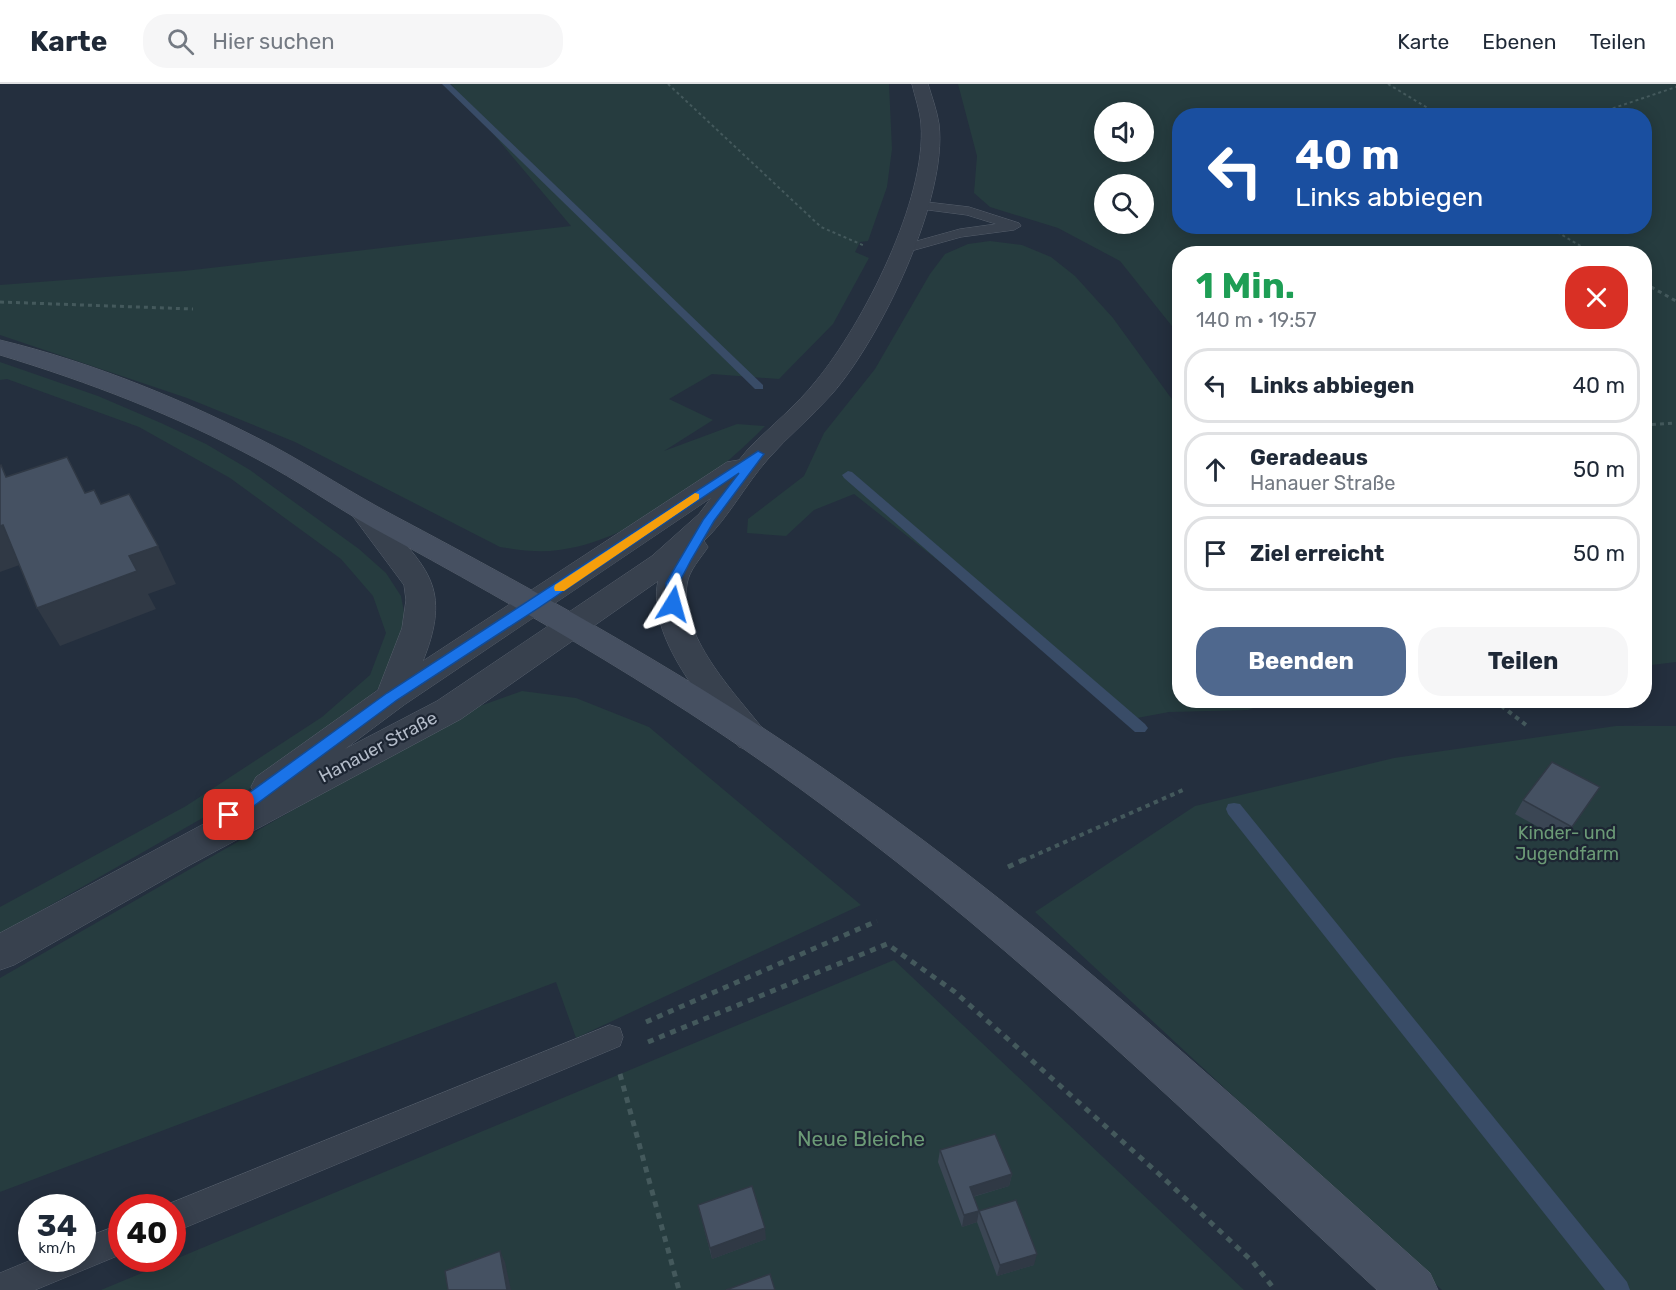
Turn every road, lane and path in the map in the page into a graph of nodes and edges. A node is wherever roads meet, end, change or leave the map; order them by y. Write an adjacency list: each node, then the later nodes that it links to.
1 (668, 84): 10 (path)
2 (920, 84): 7 (street)
3 (1388, 84): 5 (path)
4 (1676, 87): 6 (path)
5 (1429, 108)
6 (1614, 108)
7 (918, 205): 10 (street); 10 (lane)
8 (1560, 234): 9 (path)
9 (1581, 246)
10 (902, 255): 18 (street)
11 (1652, 288): 12 (path)
12 (1676, 301)
13 (0, 302): 14 (path)
14 (193, 309)
15 (0, 347): 19 (main road)
16 (1676, 423): 17 (path)
17 (1652, 424)
18 (758, 454): 20 (street); 21 (street, Hanauer Straße)
19 (363, 511): 21 (main road); 23 (street)
20 (709, 520): 22 (street, Hanauer Straße); 26 (street)
21 (536, 604): 22 (main road); 23 (street, Hanauer Straße)
22 (573, 627): 26 (main road); 28 (street, Hanauer Straße)
23 (392, 697): 28 (street, Hanauer Straße)
24 (1504, 708): 25 (path)
25 (1526, 725)
26 (751, 738): 38 (main road)
27 (1183, 790): 29 (path)
28 (175, 855): 31 (street, Hanauer Straße)
29 (1008, 867)
30 (877, 921): 32 (path)
31 (0, 953)
32 (613, 1046): 33 (lane); 36 (path); 37 (path)
33 (186, 1213)
34 (41, 1272): 35 (lane)
35 (0, 1289)
36 (679, 1290)
37 (1275, 1290)
38 (1413, 1290)

